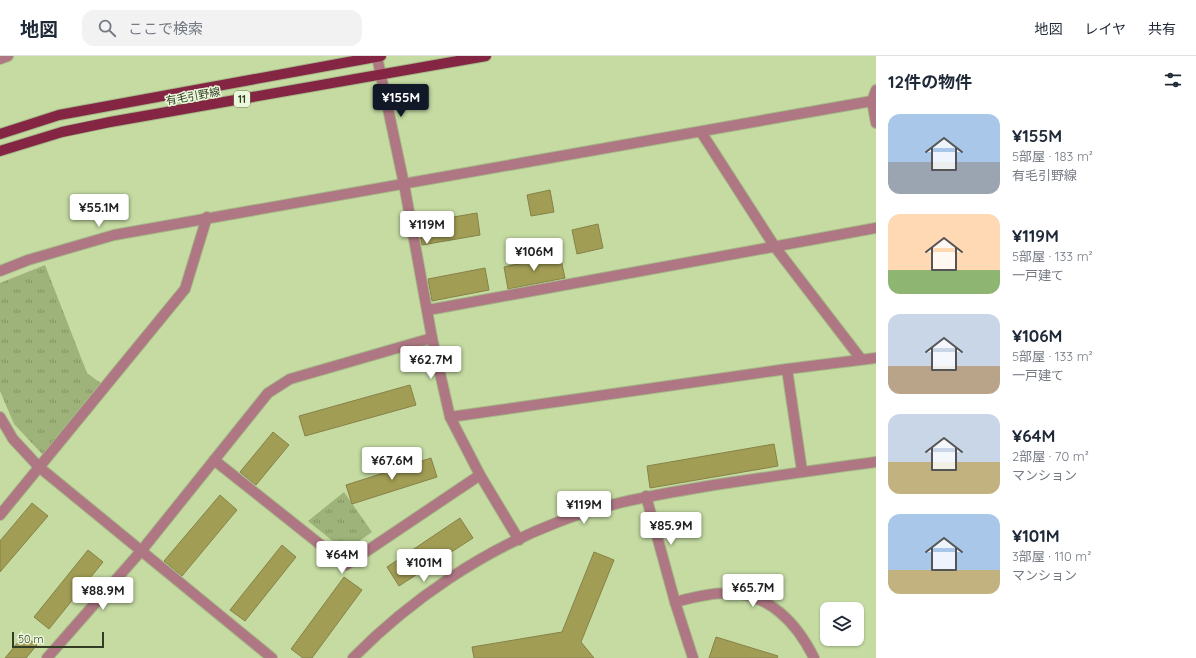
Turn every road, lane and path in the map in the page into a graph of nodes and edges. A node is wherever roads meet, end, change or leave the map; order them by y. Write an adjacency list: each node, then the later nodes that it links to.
1 (8, 56): 4 (street)
2 (379, 56): 5 (street); 10 (main road, 有毛引野線 / 11)
3 (486, 56): 5 (main road, 有毛引野線 / 11)
4 (0, 59)
5 (380, 75): 11 (main road, 有毛引野線 / 11); 12 (street)
6 (876, 90): 7 (street)
7 (872, 101): 8 (street); 9 (street)
8 (876, 124)
9 (701, 132): 12 (street); 15 (street)
10 (0, 134)
11 (0, 151)
12 (404, 184): 13 (street); 17 (street)
13 (207, 217): 16 (street); 26 (street)
14 (876, 228): 15 (street)
15 (775, 247): 17 (street); 20 (street)
16 (0, 271)
17 (428, 310): 18 (street)
18 (432, 338): 23 (street); 24 (street)
19 (876, 358): 20 (street)
20 (861, 359): 21 (street)
21 (787, 368): 23 (street); 27 (street)
22 (0, 417): 26 (street)
23 (450, 417): 28 (street)
24 (214, 460): 28 (street); 32 (street)
25 (876, 462): 27 (street)
26 (39, 467): 30 (street); 32 (street)
27 (802, 471): 29 (street)
28 (480, 475): 31 (street)
29 (646, 496): 31 (street); 33 (street)
30 (0, 515)
31 (518, 540): 36 (street)
32 (142, 550): 34 (street); 35 (street)
33 (675, 602): 37 (street); 38 (street)
34 (47, 658)
35 (272, 658)
36 (353, 658)
37 (693, 658)
38 (814, 658)

